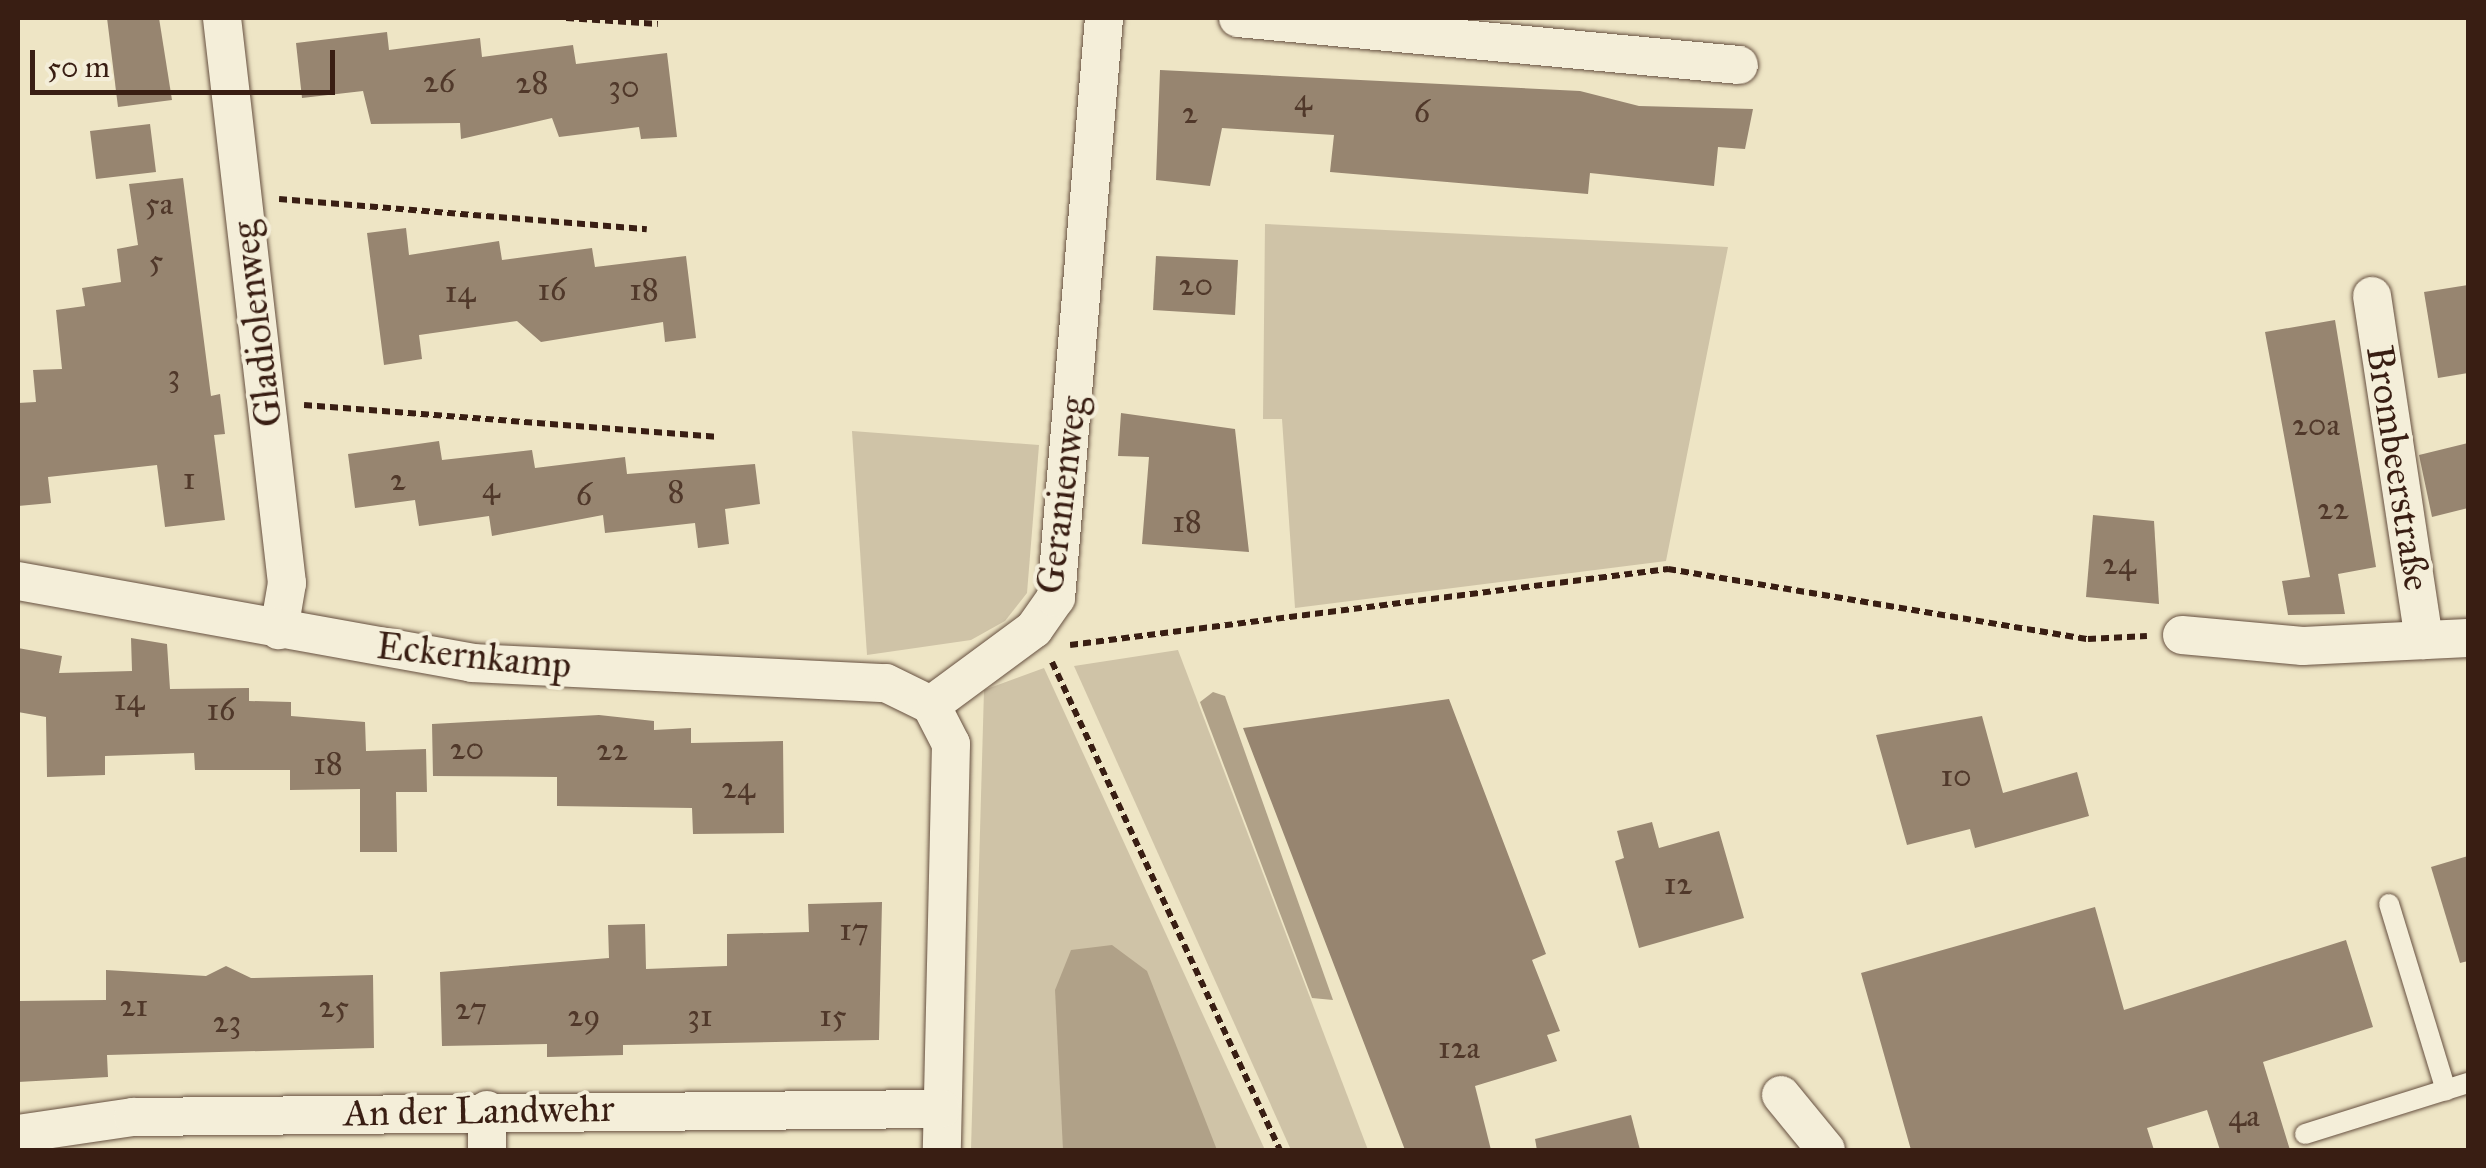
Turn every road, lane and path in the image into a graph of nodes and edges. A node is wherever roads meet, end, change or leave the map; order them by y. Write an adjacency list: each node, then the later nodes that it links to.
1 (222, 18): 7 (street, Gladiolenweg)
2 (566, 18): 5 (path)
3 (1104, 18): 17 (street, Geranienweg)
4 (1238, 18): 6 (street)
5 (658, 24)
6 (1739, 66)
7 (242, 196): 8 (path); 10 (street, Gladiolenweg)
8 (647, 230)
9 (2372, 296): 16 (street, Brombeerstraße)
10 (266, 402): 11 (path); 13 (street, Gladiolenweg)
11 (716, 437)
12 (18, 581): 13 (street, Eckernkamp)
13 (280, 630): 17 (street, Eckernkamp)
14 (2182, 635): 16 (street, Brombeerstraße); 28 (path)
15 (2468, 638): 16 (street, Brombeerstraße)
16 (2424, 640)
17 (931, 705): 22 (street)
18 (2389, 904): 20 (lane)
19 (2468, 1083): 20 (lane)
20 (2446, 1090): 25 (lane)
21 (1781, 1094): 29 (street)
22 (942, 1109): 23 (street, An der Landwehr); 27 (street)
23 (486, 1110): 24 (street, An der Landwehr); 26 (street)
24 (18, 1134)
25 (2305, 1134)
26 (487, 1150)
27 (942, 1150)
28 (1280, 1150)
29 (1826, 1150)

